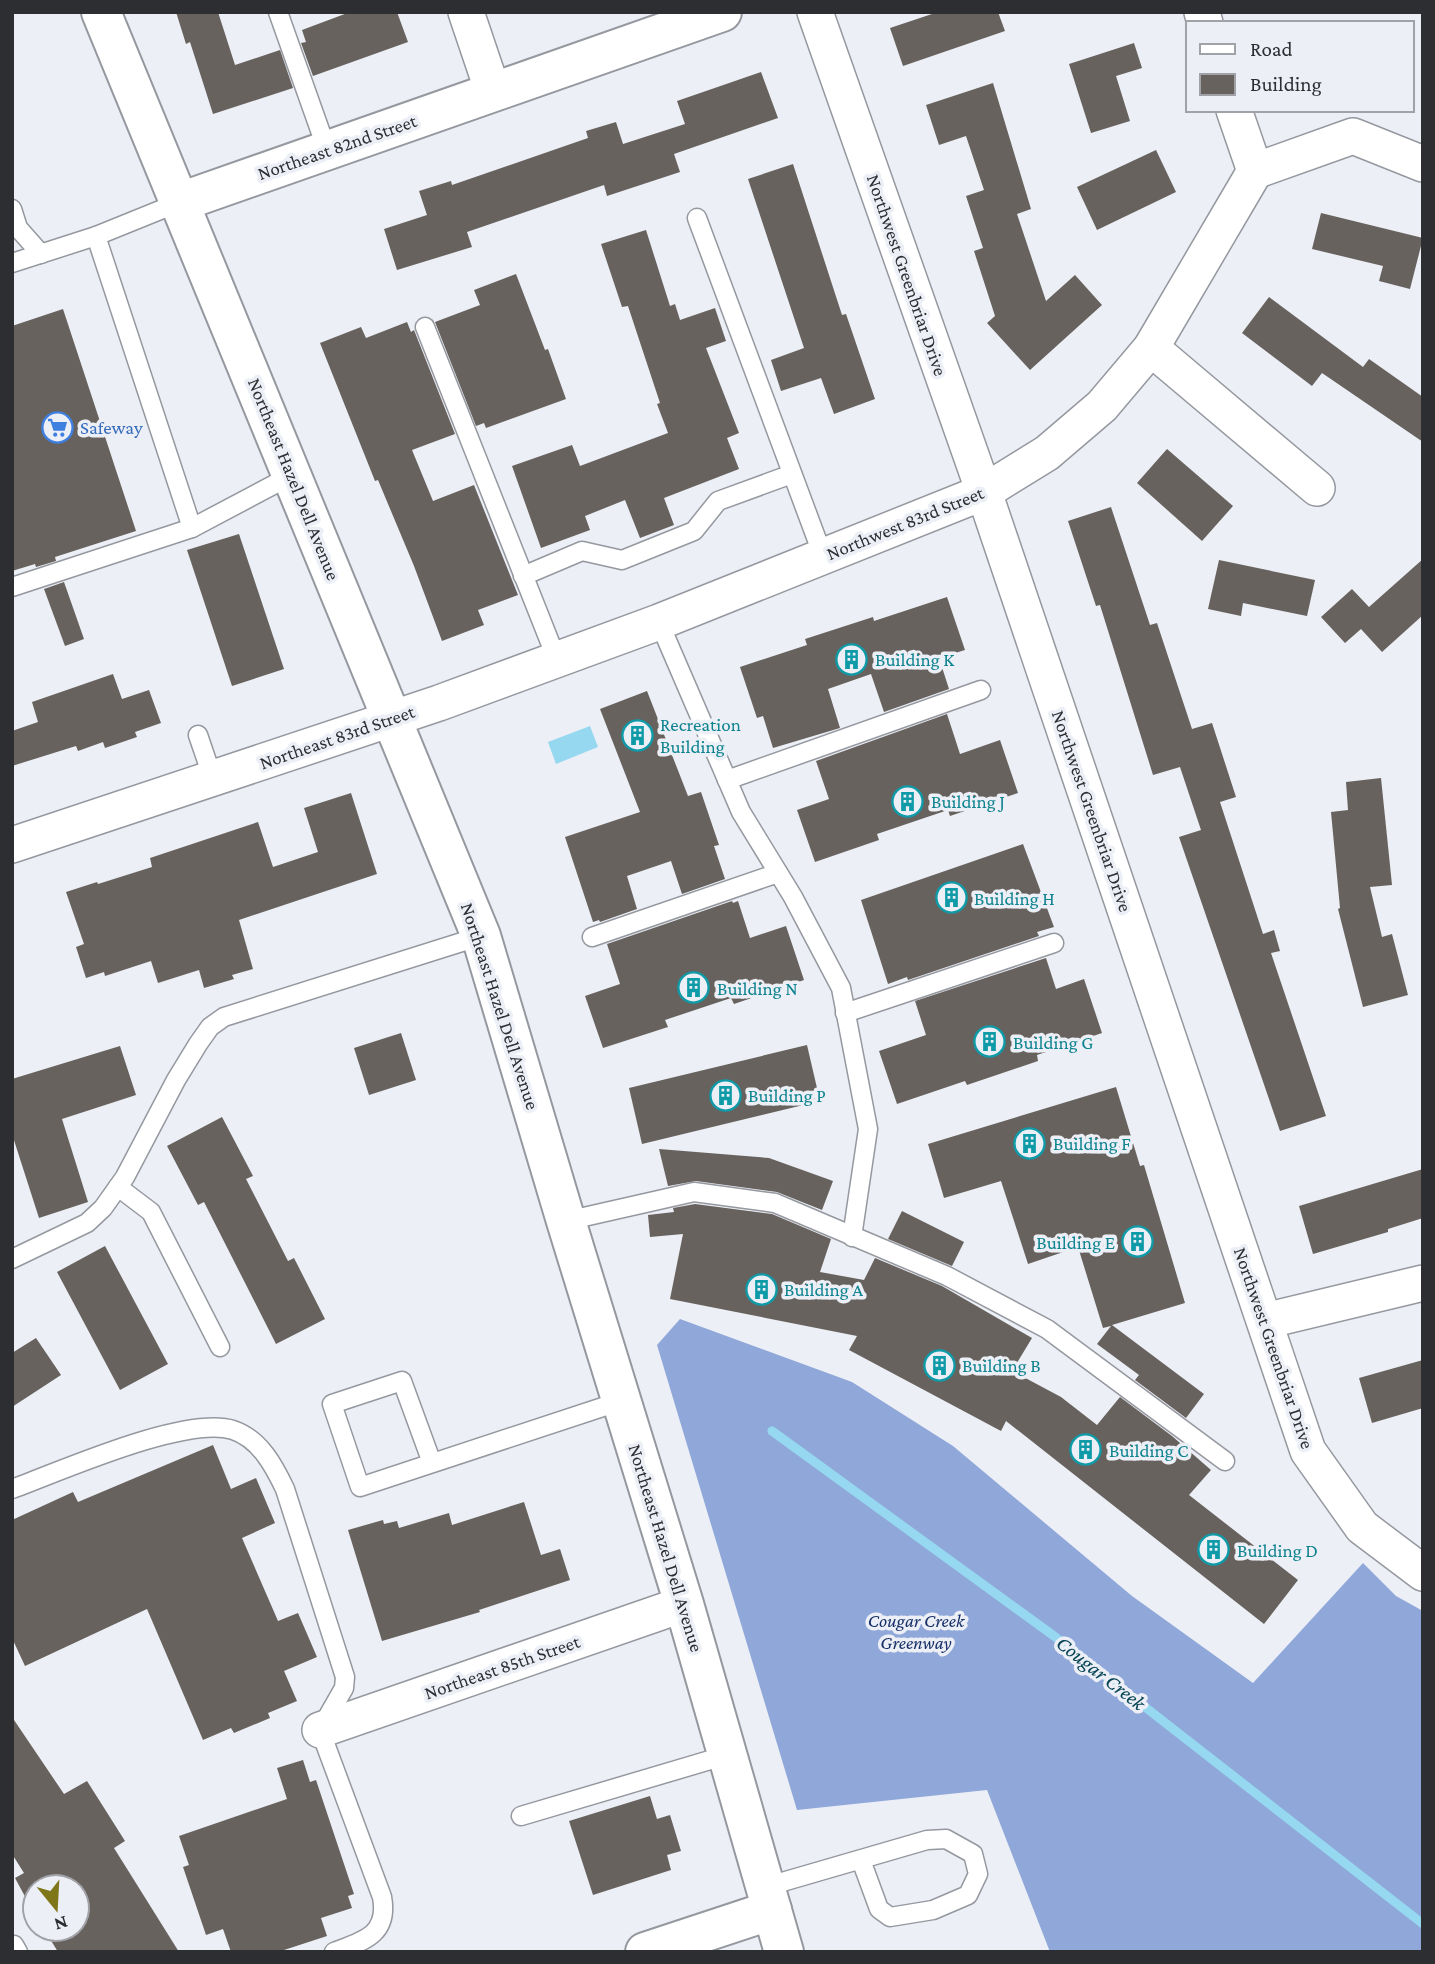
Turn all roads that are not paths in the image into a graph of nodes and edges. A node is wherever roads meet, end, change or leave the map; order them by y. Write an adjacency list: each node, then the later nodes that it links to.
1 (101, 12): 11 (main road, Northeast Hazel Dell Avenue)
2 (278, 12): 8 (lane)
3 (466, 12): 6 (street)
4 (722, 12): 6 (main road, Northeast 82nd Street)
5 (815, 12): 22 (street, Northwest Greenbriar Drive)
6 (493, 92): 8 (main road, Northeast 82nd Street)
7 (1235, 112): 10 (street)
8 (327, 150): 11 (main road, Northeast 82nd Street)
9 (1423, 164): 10 (street)
10 (1255, 171): 18 (street, Northwest 83rd Street)
11 (180, 202): 14 (lane); 20 (main road, Northeast Hazel Dell Avenue)
12 (12, 209): 15 (lane)
13 (697, 218): 19 (lane)
14 (96, 236): 15 (lane); 23 (lane)
15 (41, 254): 16 (lane)
16 (12, 263)
17 (425, 327): 25 (lane)
18 (1151, 348): 21 (street); 22 (street, Northwest 83rd Street)
19 (792, 474): 24 (lane); 25 (lane)
20 (292, 475): 23 (lane); 30 (main road, Northeast Hazel Dell Avenue)
21 (1317, 488)
22 (984, 492): 24 (street, Northwest 83rd Street); 45 (street, Northwest Greenbriar Drive)
23 (192, 528): 26 (lane)
24 (823, 556): 27 (street, Northwest 83rd Street)
25 (523, 576): 28 (lane)
26 (12, 587)
27 (659, 622): 28 (street, Northeast 83rd Street); 33 (lane)
28 (557, 660): 30 (street, Northeast 83rd Street)
29 (981, 690): 33 (lane)
30 (393, 719): 32 (street, Northeast 83rd Street); 36 (main road, Northeast Hazel Dell Avenue)
31 (198, 735): 32 (lane)
32 (214, 779): 34 (street, Northeast 83rd Street)
33 (727, 780): 35 (lane)
34 (12, 845)
35 (778, 873): 37 (lane); 39 (lane)
36 (481, 936): 40 (lane); 41 (main road, Northeast Hazel Dell Avenue)
37 (592, 937)
38 (1054, 943): 39 (lane)
39 (845, 1013): 42 (lane)
40 (118, 1187): 43 (lane); 46 (lane)
41 (566, 1221): 42 (lane); 47 (main road, Northeast Hazel Dell Avenue)
42 (852, 1237): 48 (lane)
43 (12, 1259)
44 (1423, 1283): 45 (street)
45 (1265, 1321): 51 (street, Northwest Greenbriar Drive)
46 (220, 1347)
47 (621, 1401): 49 (lane); 52 (main road, Northeast Hazel Dell Avenue)
48 (1225, 1461)
49 (432, 1463): 49 (lane)
50 (12, 1489): 53 (lane)
51 (1423, 1573)
52 (684, 1604): 53 (street, Northeast 85th Street); 54 (main road, Northeast Hazel Dell Avenue)
53 (320, 1730): 58 (lane)
54 (727, 1755): 55 (lane); 57 (main road, Northeast Hazel Dell Avenue)
55 (521, 1816)
56 (861, 1860): 56 (lane); 57 (lane)
57 (769, 1898): 59 (main road); 60 (main road, Northeast Hazel Dell Avenue)
58 (334, 1952)
59 (645, 1952)
60 (784, 1952)

